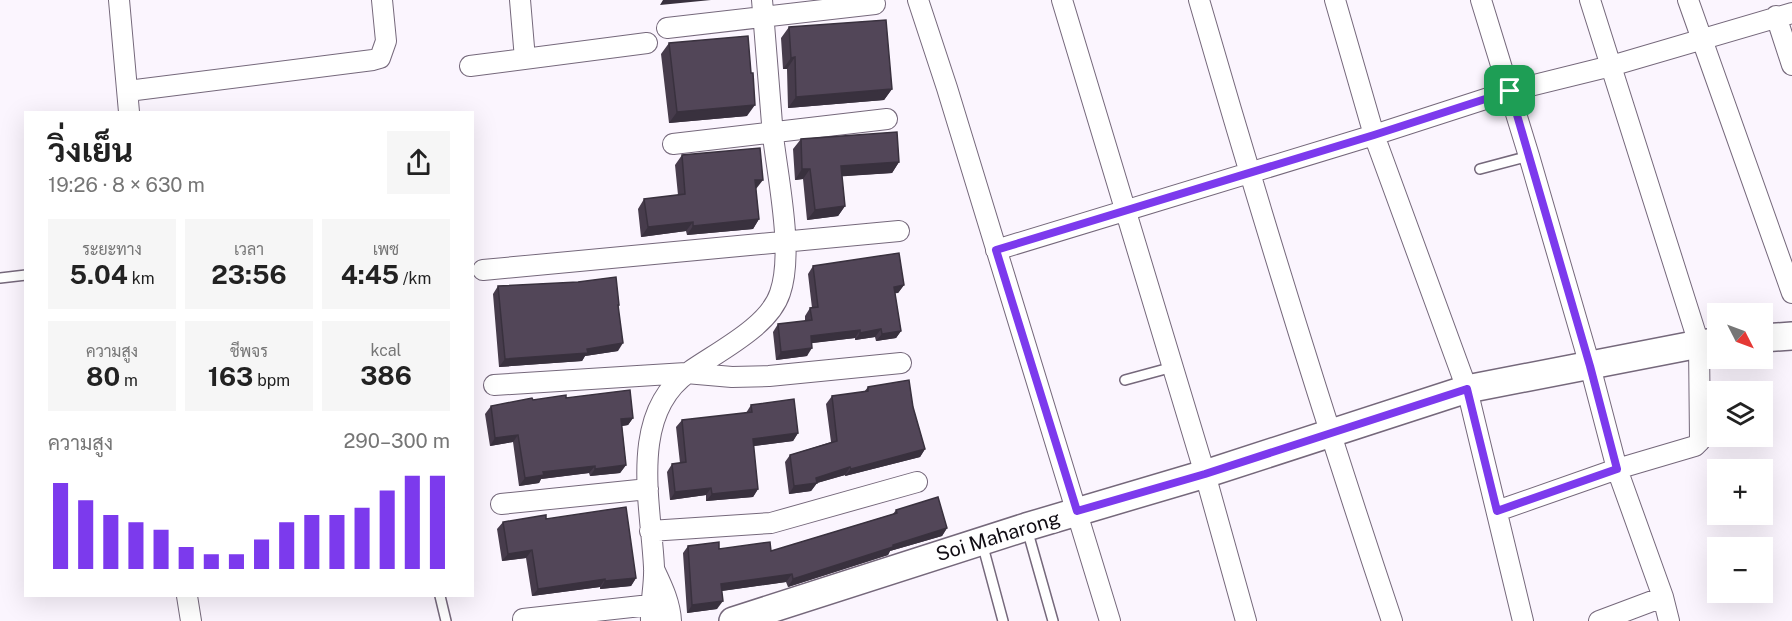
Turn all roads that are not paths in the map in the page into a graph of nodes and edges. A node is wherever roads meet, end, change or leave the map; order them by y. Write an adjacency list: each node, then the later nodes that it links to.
1 (119, 0): 21 (street)
2 (382, 0): 21 (street)
3 (520, 0): 17 (street)
4 (918, 0): 34 (street)
5 (1062, 0): 31 (street)
6 (1199, 0): 30 (street)
7 (1335, 0): 26 (street)
8 (1481, 0): 22 (street)
9 (1590, 0): 20 (street)
10 (1688, 0): 15 (street)
11 (875, 4): 12 (street)
12 (763, 8): 14 (street); 25 (street)
13 (1784, 15): 15 (street); 18 (street)
14 (667, 28)
15 (1702, 40): 20 (street); 38 (street)
16 (647, 43): 17 (street)
17 (525, 59): 19 (street)
18 (1792, 65)
19 (470, 66)
20 (1611, 66): 22 (street); 41 (street)
21 (128, 91): 23 (street)
22 (1510, 91): 26 (street); 28 (street)
23 (129, 111)
24 (887, 119): 25 (street)
25 (773, 133): 27 (street); 33 (street)
26 (1374, 135): 30 (street); 50 (street)
27 (673, 144)
28 (1529, 156): 29 (lane); 45 (street)
29 (1480, 169)
30 (1249, 172): 31 (street); 51 (street)
31 (1124, 210): 34 (street); 46 (street)
32 (899, 231): 33 (street)
33 (785, 241): 35 (street); 47 (street)
34 (996, 250): 57 (street)
35 (483, 270)
36 (24, 275): 37 (lane)
37 (0, 278)
38 (1792, 293)
39 (1792, 336): 40 (street)
40 (1773, 338)
41 (1707, 340)
42 (1707, 343): 45 (street, Soi Maharong)
43 (1707, 355): 52 (street)
44 (901, 363): 47 (street)
45 (1590, 366): 50 (street, Soi Maharong); 52 (street)
46 (1173, 367): 48 (lane); 53 (street)
47 (686, 373): 49 (street); 55 (street)
48 (1125, 380)
49 (494, 385)
50 (1467, 389): 51 (street, Soi Maharong); 58 (street)
51 (1329, 434): 53 (street, Soi Maharong); 76 (street)
52 (1617, 469): 58 (street); 65 (street)
53 (1205, 474): 57 (street, Soi Maharong); 75 (street)
54 (918, 482): 60 (street)
55 (648, 489): 56 (street); 60 (street)
56 (501, 504)
57 (1077, 511): 59 (street, Soi Maharong); 74 (street)
58 (1497, 511): 77 (street)
59 (1026, 527): 61 (street, Soi Maharong); 73 (lane)
60 (650, 531): 62 (street)
61 (982, 541): 68 (street, Soi Maharong); 72 (lane)
62 (654, 569): 66 (street); 71 (street)
63 (187, 597): 69 (street)
64 (440, 597): 70 (lane)
65 (1663, 597): 78 (street); 79 (street)
66 (651, 613): 67 (street)
67 (523, 619)
68 (745, 619)
69 (191, 621)
70 (446, 621)
71 (671, 621)
72 (1004, 621)
73 (1053, 621)
74 (1110, 621)
75 (1246, 621)
76 (1392, 621)
77 (1523, 621)
78 (1599, 621)
79 (1669, 621)

